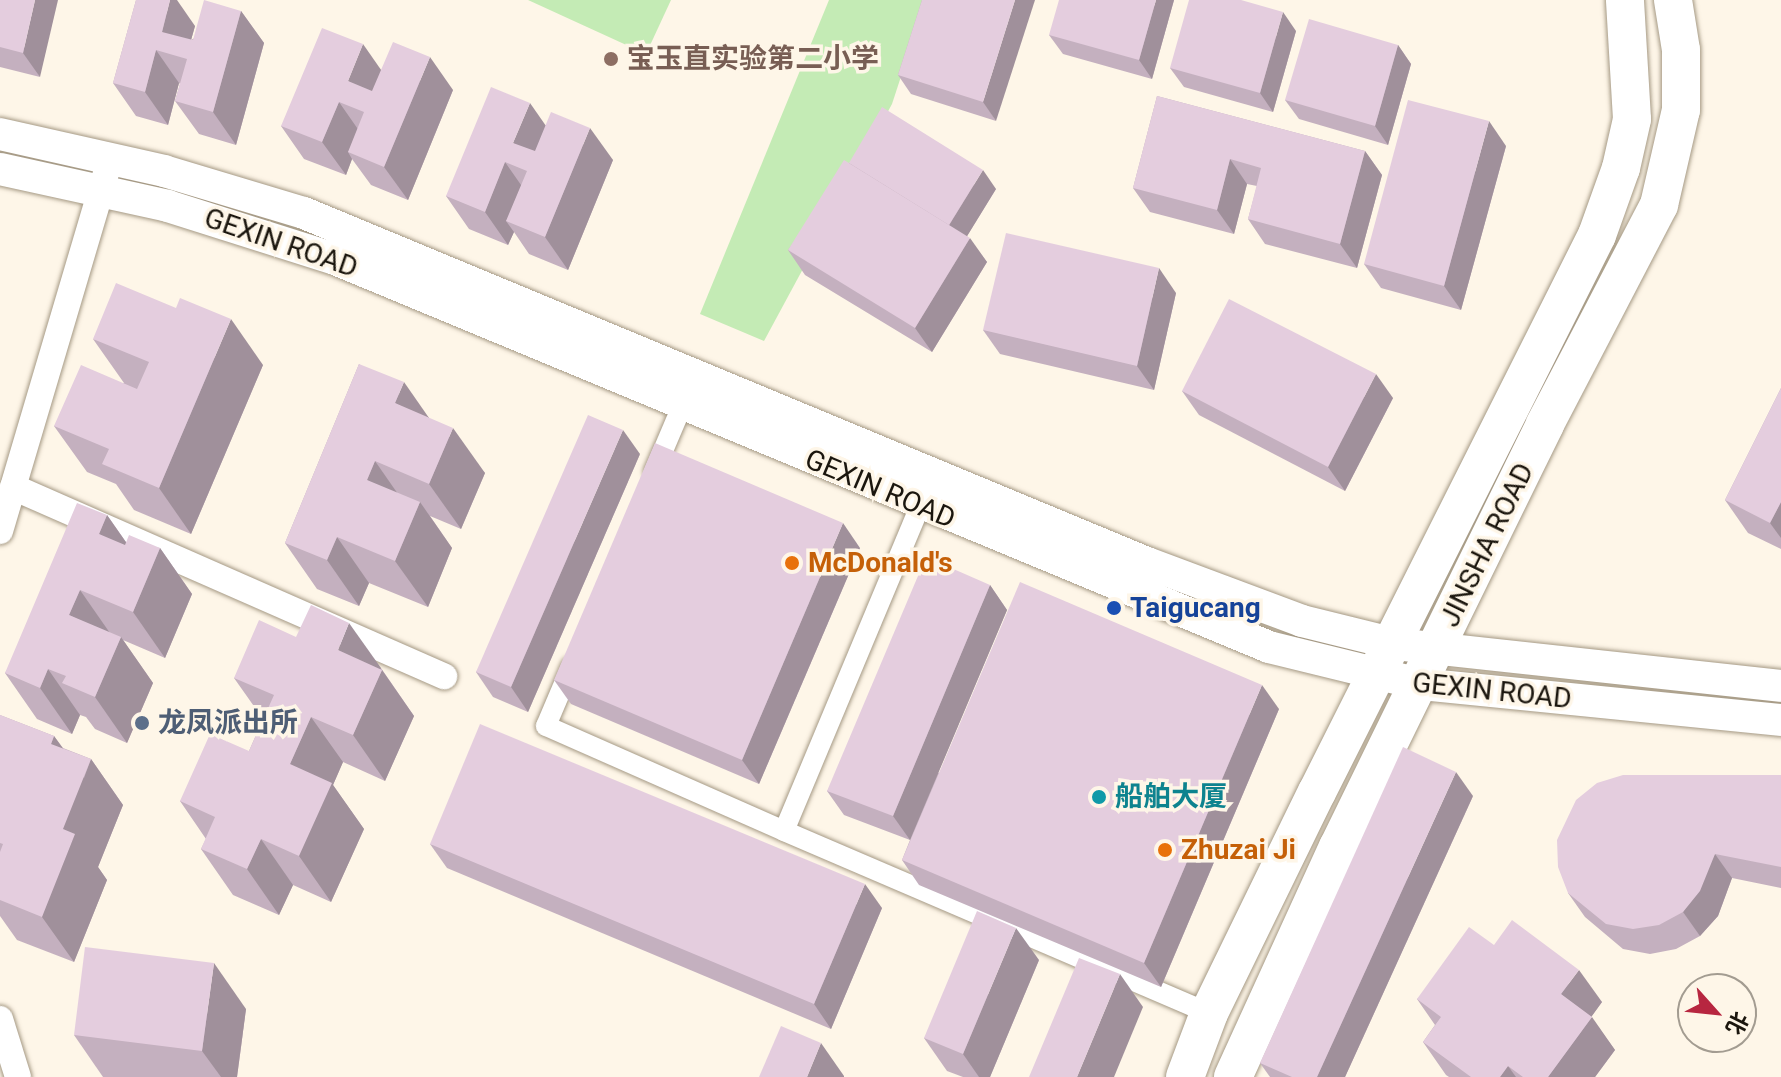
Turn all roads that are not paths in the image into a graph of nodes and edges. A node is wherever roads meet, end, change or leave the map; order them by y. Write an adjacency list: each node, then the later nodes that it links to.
1 (1625, 0): 14 (main road, JINSHA ROAD)
2 (1673, 0): 12 (main road, JINSHA ROAD)
3 (0, 134): 4 (street, GEXIN ROAD)
4 (110, 157): 6 (street); 14 (street, GEXIN ROAD)
5 (0, 169): 6 (street, GEXIN ROAD)
6 (100, 189): 7 (street, GEXIN ROAD); 8 (street)
7 (682, 406): 9 (street); 10 (street, GEXIN ROAD)
8 (13, 487): 11 (street); 15 (street)
9 (645, 493)
10 (920, 506): 14 (street, GEXIN ROAD); 19 (street)
11 (0, 531)
12 (1438, 648): 14 (street, GEXIN ROAD); 16 (main road, JINSHA ROAD); 17 (street, GEXIN ROAD)
13 (577, 653): 19 (street)
14 (1387, 660): 16 (street, GEXIN ROAD); 20 (main road, JINSHA ROAD)
15 (444, 676)
16 (1420, 684): 18 (street, GEXIN ROAD); 24 (main road, JINSHA ROAD)
17 (1781, 686)
18 (1781, 720)
19 (784, 831): 20 (street)
20 (1209, 1013): 23 (main road, JINSHA ROAD)
21 (0, 1019): 22 (street)
22 (18, 1077)
23 (1185, 1077)
24 (1233, 1077)

